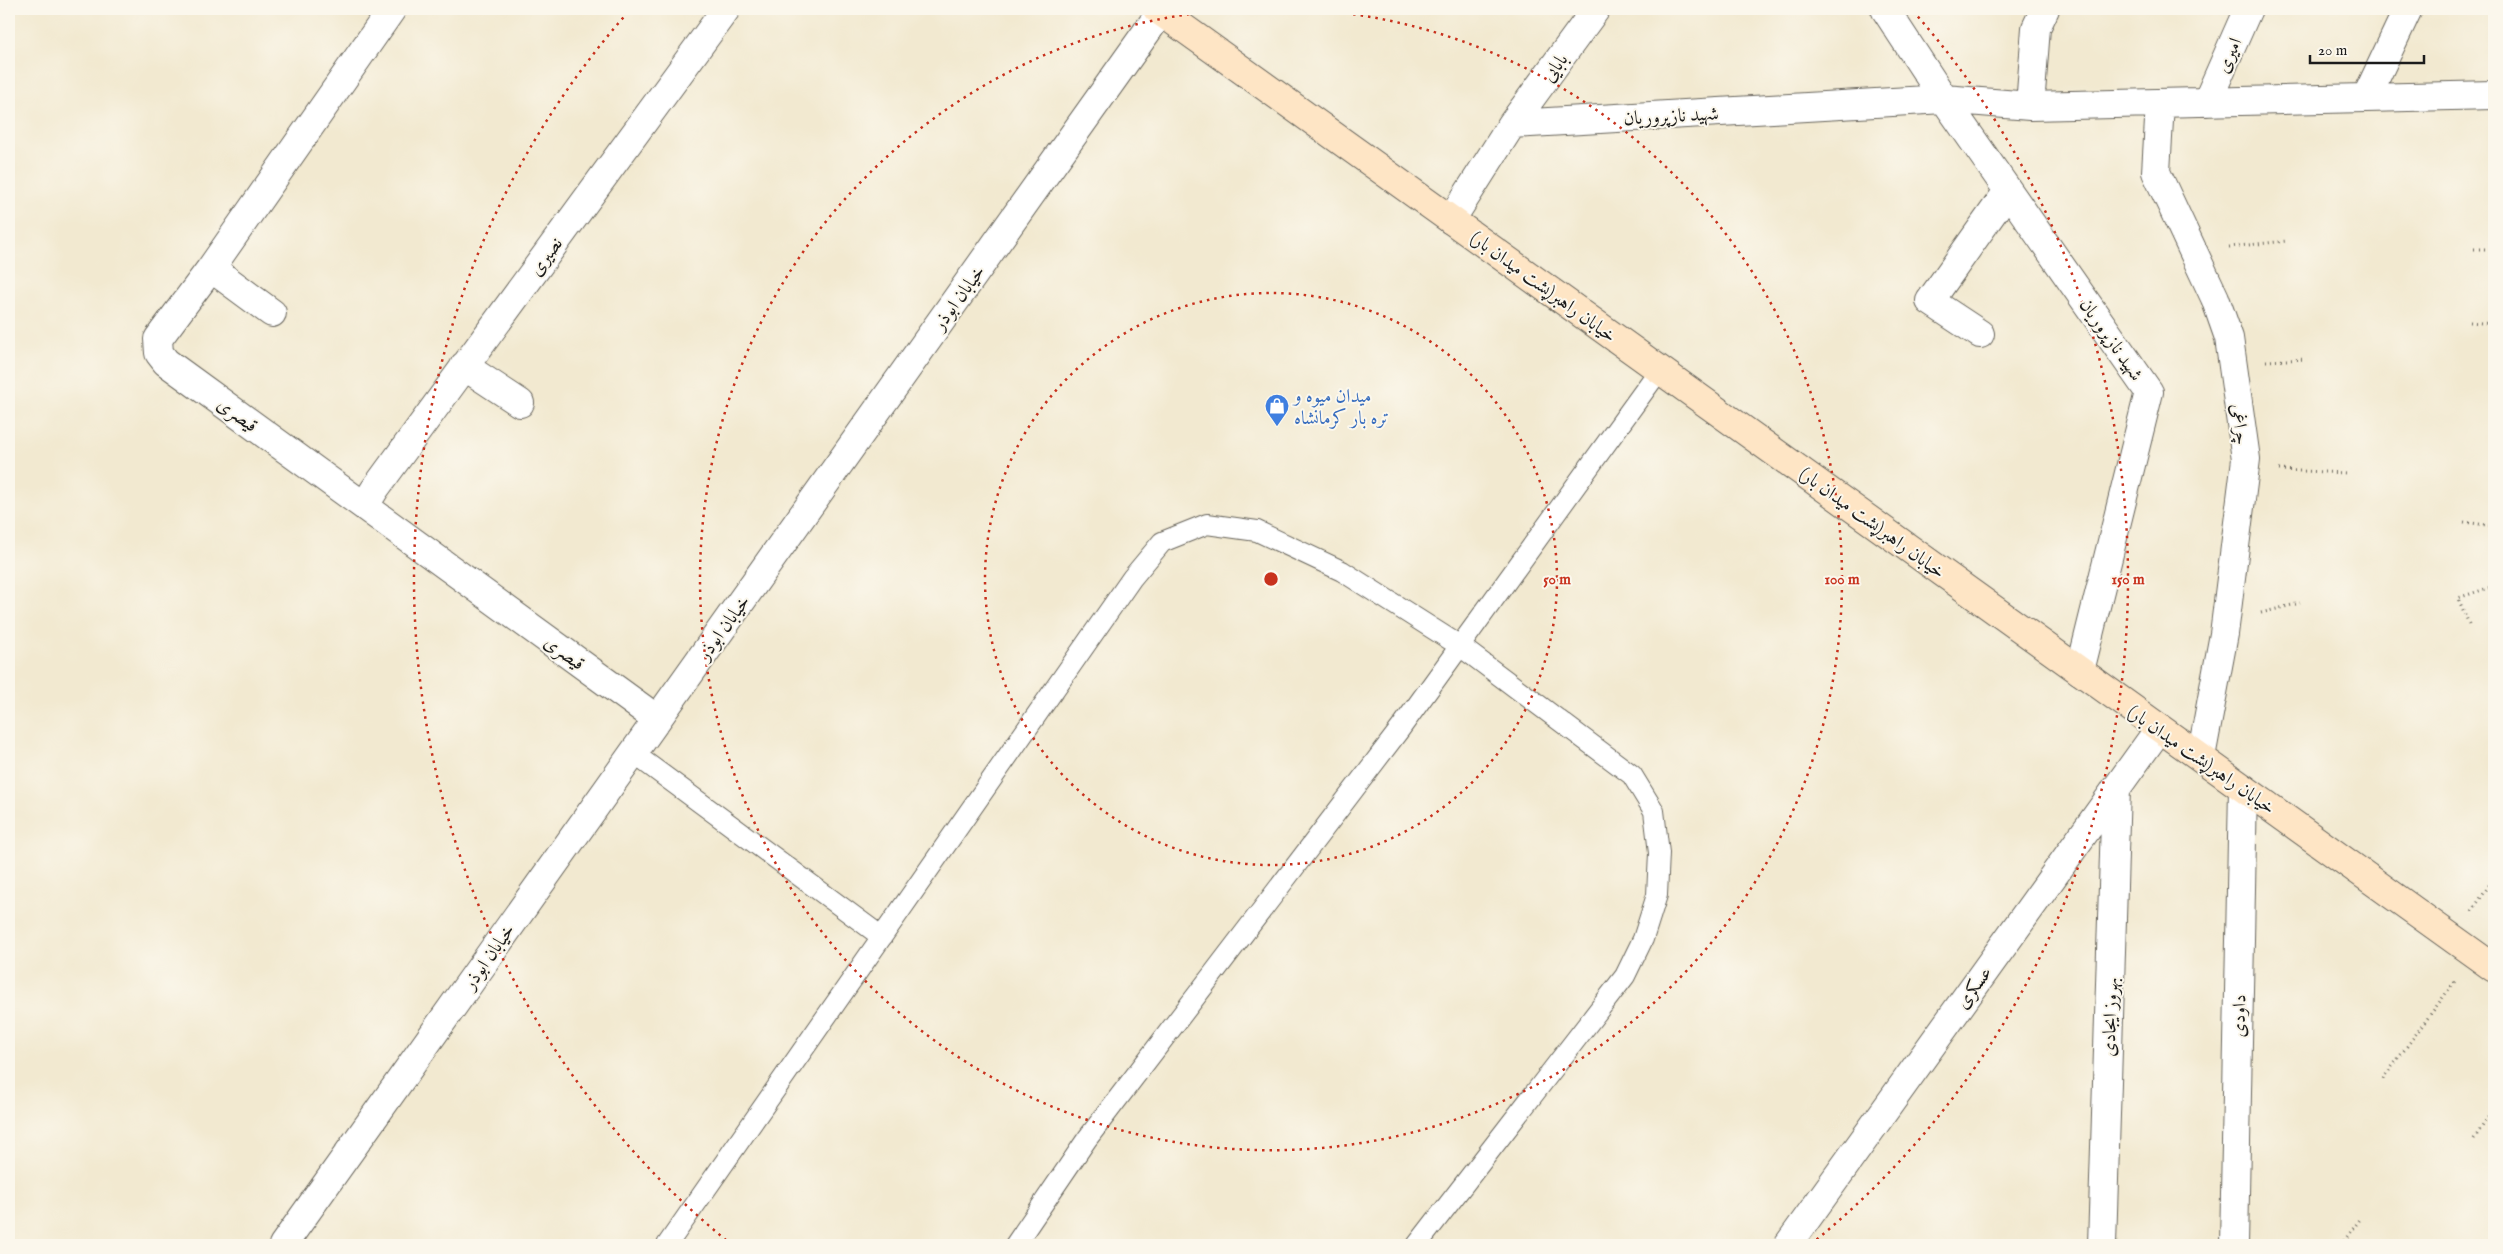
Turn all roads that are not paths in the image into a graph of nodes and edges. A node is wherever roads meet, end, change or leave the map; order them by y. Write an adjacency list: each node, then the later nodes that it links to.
1 (392, 9): 18 (street, قیصری)
2 (726, 9): 21 (street, نصیری)
3 (1885, 9): 11 (street, شهید نازپروریان)
4 (2248, 9): 12 (street, امیری)
5 (2408, 9): 10 (street)
6 (1160, 10): 17 (main road, خیابان راهبر(پشت میدان بار)); 27 (street, خیابان ابوذر)
7 (1585, 13): 15 (street, بابایی)
8 (2035, 15): 14 (street)
9 (2494, 95): 10 (street, شهید نازپروریان)
10 (2366, 98): 12 (street, شهید نازپروریان)
11 (1944, 99): 14 (street, شهید نازپروریان); 15 (street, شهید نازپروریان); 16 (street, شهید نازپروریان)
12 (2207, 102): 13 (street, شهید نازپروریان)
13 (2160, 103): 14 (street, شهید نازپروریان); 30 (street, چراغی)
14 (2030, 106)
15 (1512, 124): 17 (street)
16 (2008, 191): 20 (street); 26 (street, شهید نازپروریان)
17 (1452, 220): 22 (main road, خیابان راهبر(پشت میدان بار))
18 (211, 268): 19 (street); 24 (street, قیصری)
19 (272, 314)
20 (1980, 334)
21 (464, 366): 23 (street); 24 (street, نصیری)
22 (1660, 369): 25 (lane); 26 (main road, خیابان راهبر(پشت میدان بار))
23 (520, 403)
24 (365, 505): 27 (street, قیصری)
25 (1460, 646): 33 (lane); 37 (lane); 38 (lane)
26 (2080, 670): 28 (main road, خیابان راهبر(پشت میدان بار))
27 (657, 719): 29 (street, خیابان ابوذر)
28 (2159, 729): 30 (main road, خیابان راهبر(پشت میدان بار)); 31 (street, عسکری)
29 (633, 753): 33 (lane); 35 (street, خیابان ابوذر)
30 (2201, 757): 32 (main road, خیابان راهبر(پشت میدان بار))
31 (2116, 788): 39 (street, عسکری); 40 (street, بهروز ایجادی)
32 (2242, 788): 34 (main road, خیابان راهبر(پشت میدان بار)); 41 (street, داودی)
33 (882, 937): 36 (lane)
34 (2474, 954)
35 (283, 1245)
36 (668, 1245)
37 (1015, 1245)
38 (1417, 1245)
39 (1788, 1245)
40 (2102, 1245)
41 (2234, 1245)

